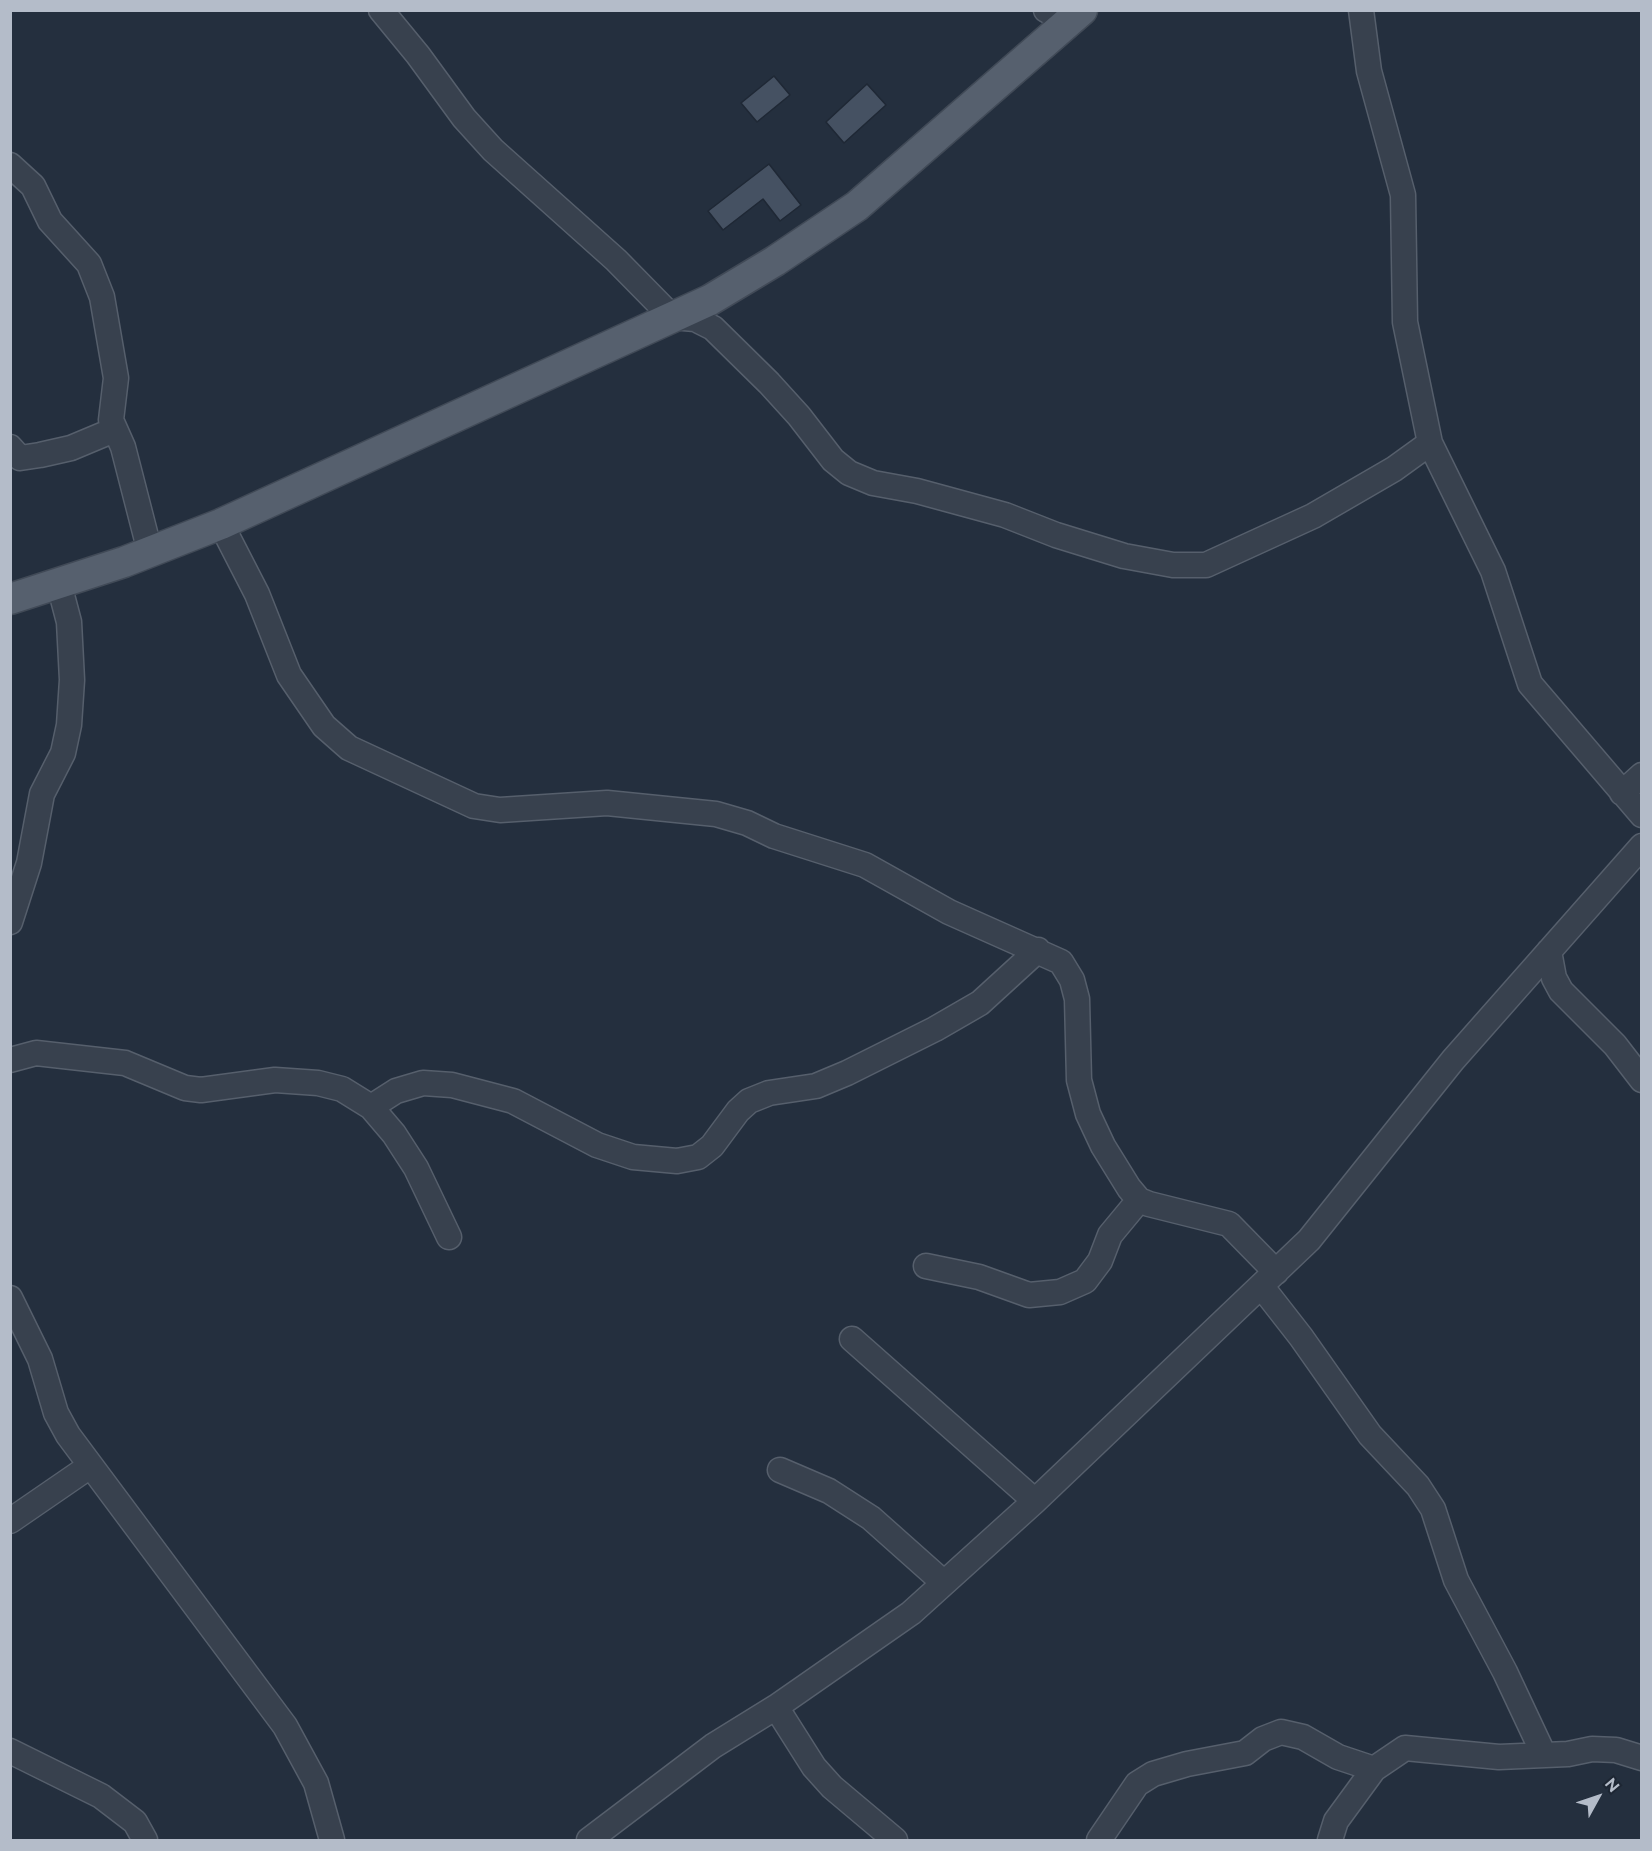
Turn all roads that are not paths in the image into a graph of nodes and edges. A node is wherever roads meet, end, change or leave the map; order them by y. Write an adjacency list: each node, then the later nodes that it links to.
1 (381, 10): 5 (street)
2 (1361, 10): 7 (street)
3 (1065, 15): 5 (main road)
4 (10, 165): 6 (street)
5 (672, 317): 7 (street); 9 (main road)
6 (114, 430): 8 (street); 10 (street)
7 (1430, 443): 14 (street)
8 (10, 447)
9 (221, 524): 10 (main road); 18 (street)
10 (150, 552): 11 (main road)
11 (59, 584): 12 (main road); 17 (street)
12 (10, 599)
13 (1641, 775): 14 (street)
14 (1622, 793): 15 (street)
15 (1641, 815)
16 (1641, 846): 19 (street)
17 (10, 922)
18 (1038, 950): 24 (street); 25 (street)
19 (1549, 951): 20 (street); 21 (street)
20 (1518, 987): 21 (street); 28 (street)
21 (1561, 991): 23 (street)
22 (10, 1060): 24 (street)
23 (1641, 1080)
24 (371, 1107): 26 (street)
25 (1139, 1200): 27 (street); 28 (street)
26 (449, 1237)
27 (926, 1266)
28 (1269, 1280): 33 (street); 38 (street)
29 (10, 1298): 31 (street)
30 (852, 1339): 33 (street)
31 (90, 1466): 34 (street); 42 (street)
32 (780, 1470): 35 (street)
33 (1035, 1501): 35 (street)
34 (10, 1521)
35 (944, 1583): 36 (street)
36 (776, 1707): 43 (street); 44 (street)
37 (10, 1751): 41 (street)
38 (1544, 1755): 39 (street); 40 (street)
39 (1641, 1758)
40 (1374, 1769): 45 (street); 46 (street)
41 (146, 1840)
42 (332, 1840)
43 (589, 1840)
44 (895, 1840)
45 (1099, 1840)
46 (1330, 1840)

